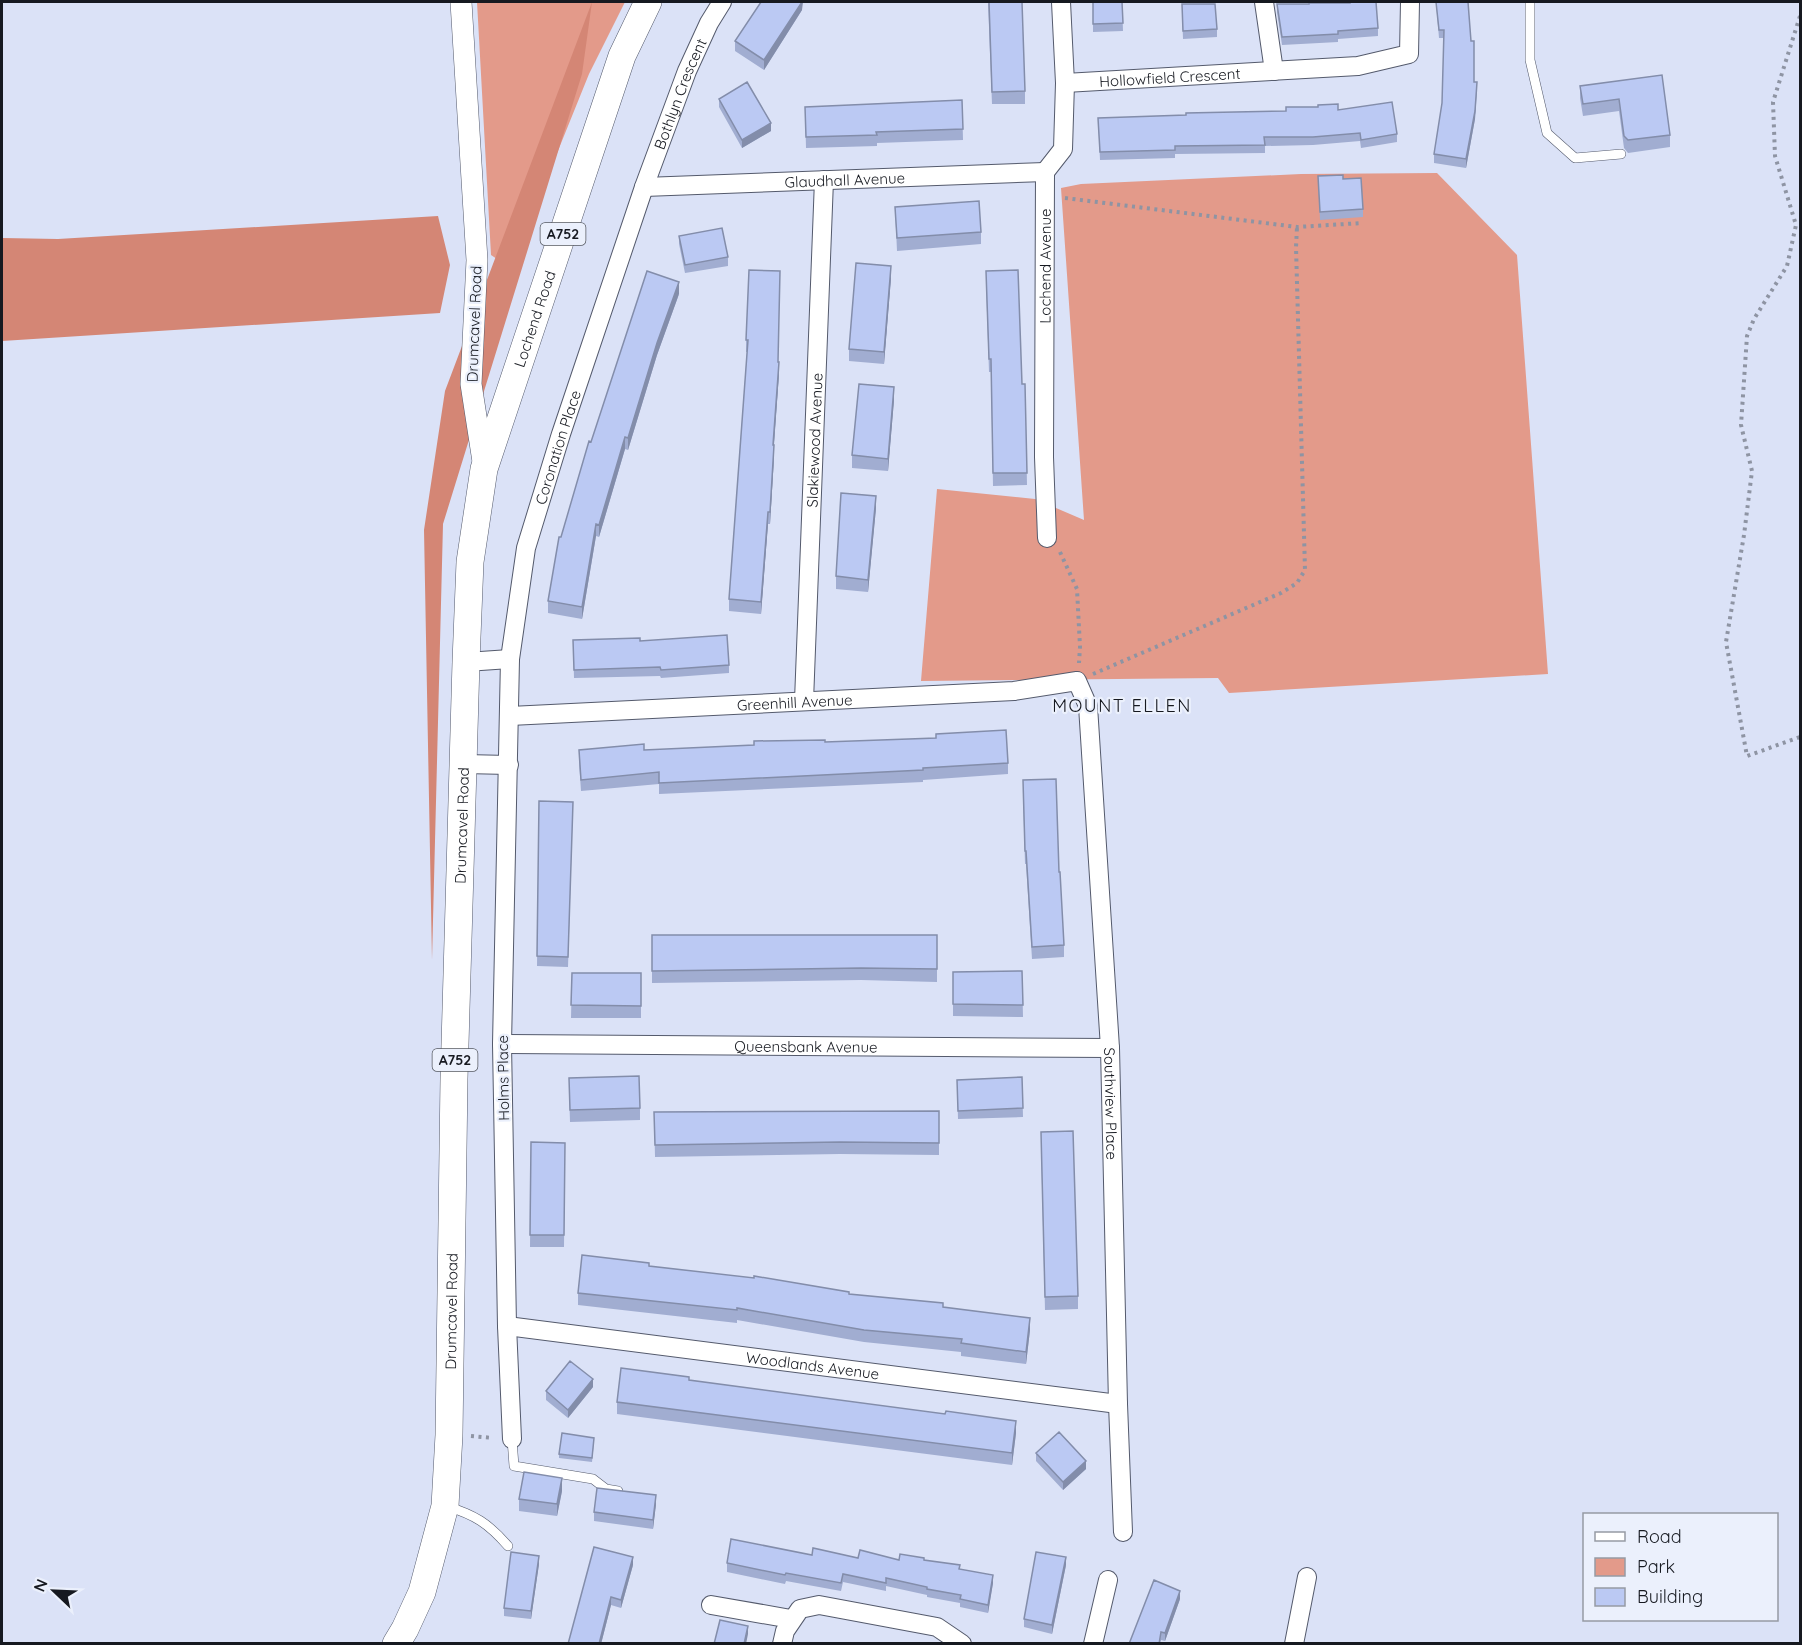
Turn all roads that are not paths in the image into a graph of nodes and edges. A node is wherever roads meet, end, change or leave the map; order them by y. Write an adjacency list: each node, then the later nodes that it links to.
1 (461, 2): 14 (street, Drumcavel Road)
2 (648, 2): 14 (main road, Lochend Road / A752)
3 (722, 2): 13 (street, Bothlyn Crescent)
4 (1061, 2): 9 (street)
5 (1264, 2): 8 (street)
6 (1410, 2): 8 (street, Hollowfield Crescent)
7 (1530, 2): 10 (lane)
8 (1274, 71): 9 (street, Hollowfield Crescent)
9 (1065, 83): 11 (street)
10 (1621, 154)
11 (1046, 172): 12 (street, Glaudhall Avenue); 15 (street, Lochend Avenue)
12 (824, 180): 13 (street, Glaudhall Avenue); 19 (street, Slakiewood Avenue)
13 (644, 187): 16 (street, Coronation Place)
14 (484, 469): 17 (main road, Drumcavel Road / A752)
15 (1047, 538)
16 (510, 659): 17 (street); 20 (street, Coronation Place)
17 (466, 662): 21 (main road, Drumcavel Road / A752)
18 (1077, 681): 19 (street, Greenhill Avenue); 24 (street, Southview Place)
19 (804, 701): 20 (street, Greenhill Avenue)
20 (510, 716): 22 (street, Holms Place)
21 (464, 764): 22 (street); 29 (main road, Drumcavel Road / A752)
22 (509, 765): 23 (street, Holms Place)
23 (502, 1044): 24 (street, Queensbank Avenue); 25 (street, Holms Place)
24 (1110, 1048): 26 (street, Southview Place)
25 (507, 1326): 26 (street, Woodlands Avenue); 27 (street, Holms Place)
26 (1118, 1404): 30 (street, Southview Place)
27 (512, 1439): 28 (lane)
28 (629, 1492)
29 (445, 1506): 31 (lane); 36 (main road, Drumcavel Road / A752)
30 (1123, 1532)
31 (508, 1546)
32 (1307, 1577): 40 (street)
33 (1108, 1580): 39 (street)
34 (711, 1605): 35 (street)
35 (791, 1619): 37 (street); 38 (street)
36 (396, 1644)
37 (782, 1644)
38 (962, 1644)
39 (1093, 1644)
40 (1294, 1644)

